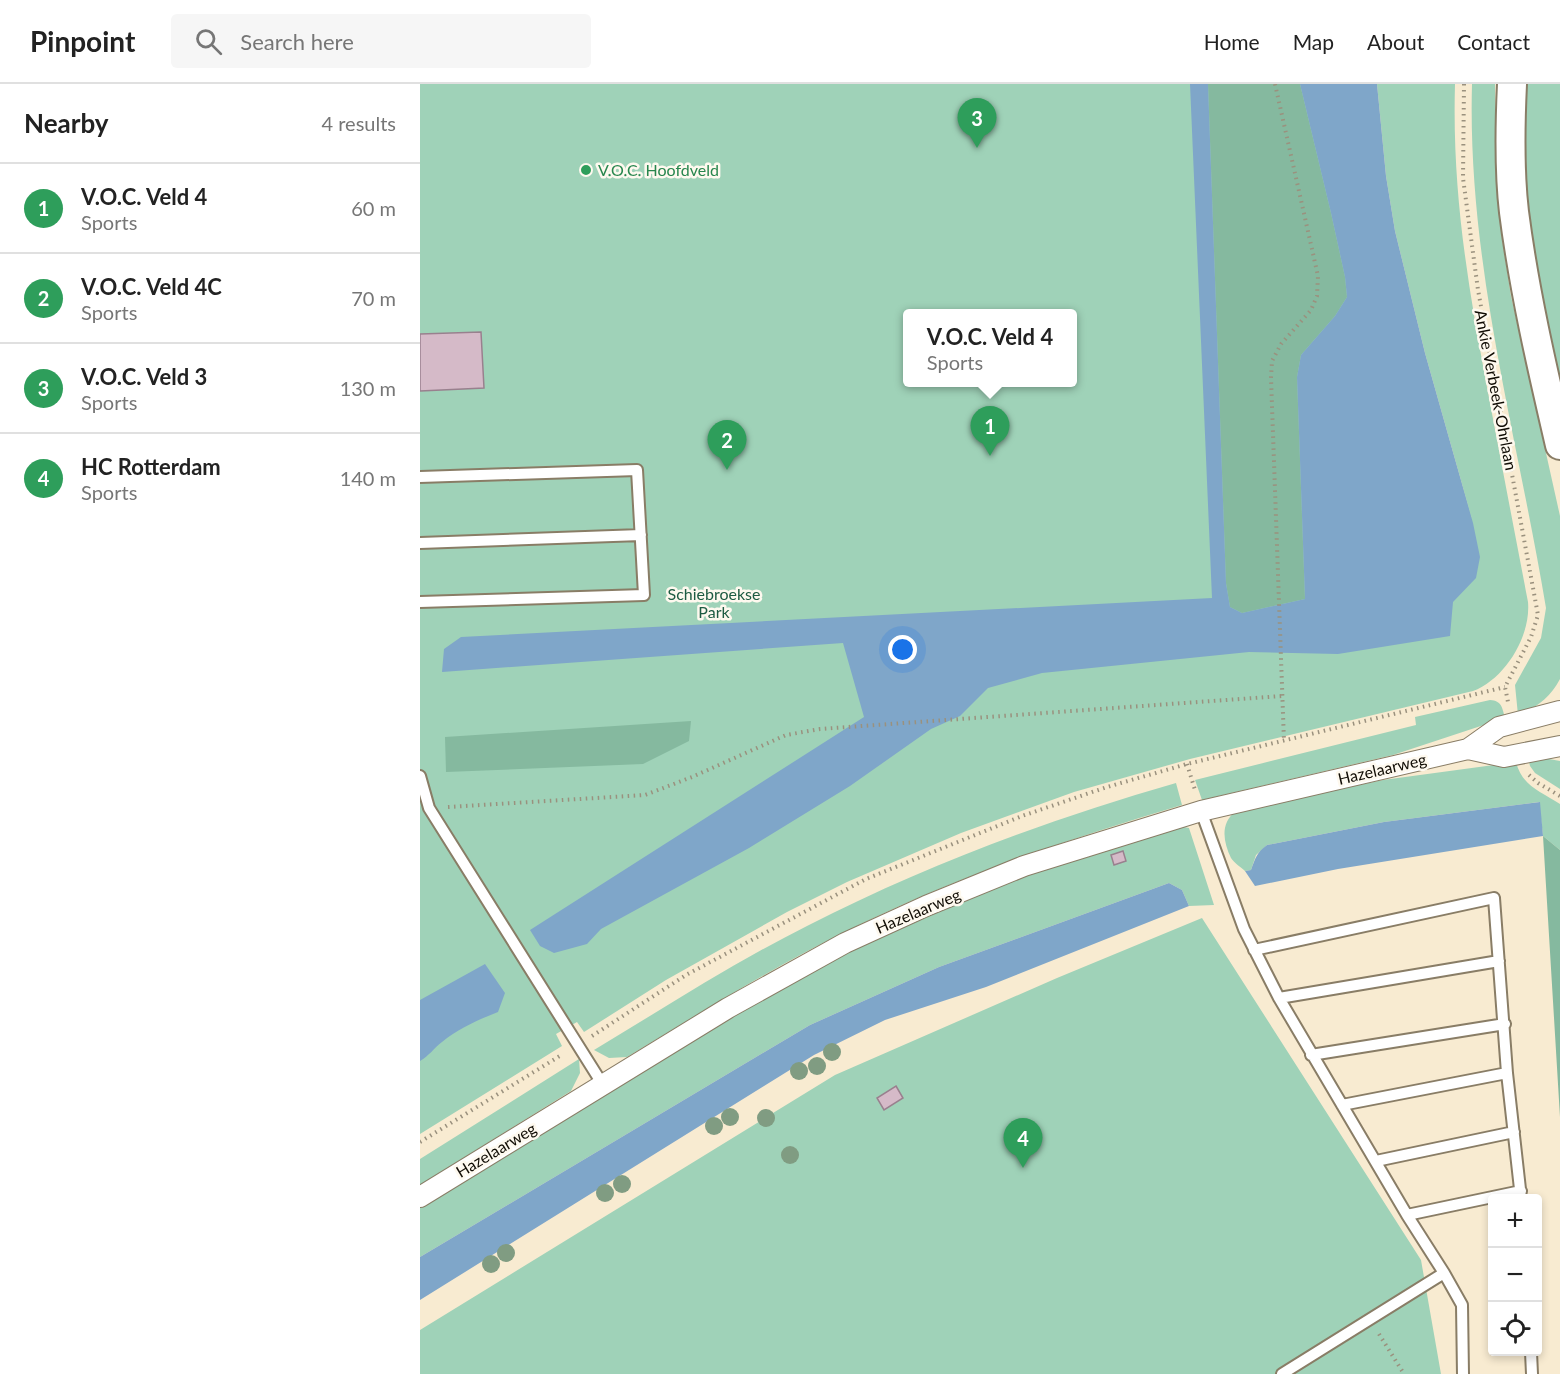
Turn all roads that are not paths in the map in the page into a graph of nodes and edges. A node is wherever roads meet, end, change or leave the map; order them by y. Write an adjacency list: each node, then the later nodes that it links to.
1 (1512, 84): 2 (main road)
2 (1560, 445)
3 (420, 477): 4 (lane)
4 (641, 535): 5 (lane); 6 (lane)
5 (420, 543)
6 (420, 602)
7 (1560, 711): 9 (street, Hazelaarweg)
8 (1560, 746): 9 (street, Hazelaarweg)
9 (1468, 749): 11 (street, Hazelaarweg)
10 (420, 776): 18 (lane)
11 (1201, 811): 12 (lane); 18 (street, Hazelaarweg)
12 (1254, 950): 13 (lane); 14 (lane)
13 (1499, 962): 14 (lane); 15 (lane)
14 (1280, 998): 16 (lane)
15 (1505, 1024): 16 (lane); 17 (lane)
16 (1311, 1054): 19 (lane)
17 (1507, 1073): 19 (lane); 20 (lane)
18 (603, 1085): 23 (street, Hazelaarweg)
19 (1342, 1105): 21 (lane)
20 (1514, 1132): 21 (lane); 22 (lane)
21 (1376, 1161): 25 (lane)
22 (1521, 1194)
23 (420, 1197)
24 (1488, 1201): 25 (lane)
25 (1407, 1215): 26 (lane)
26 (1444, 1273): 28 (lane); 29 (lane)
27 (1531, 1356): 30 (lane)
28 (1282, 1374)
29 (1463, 1374)
30 (1532, 1374)

